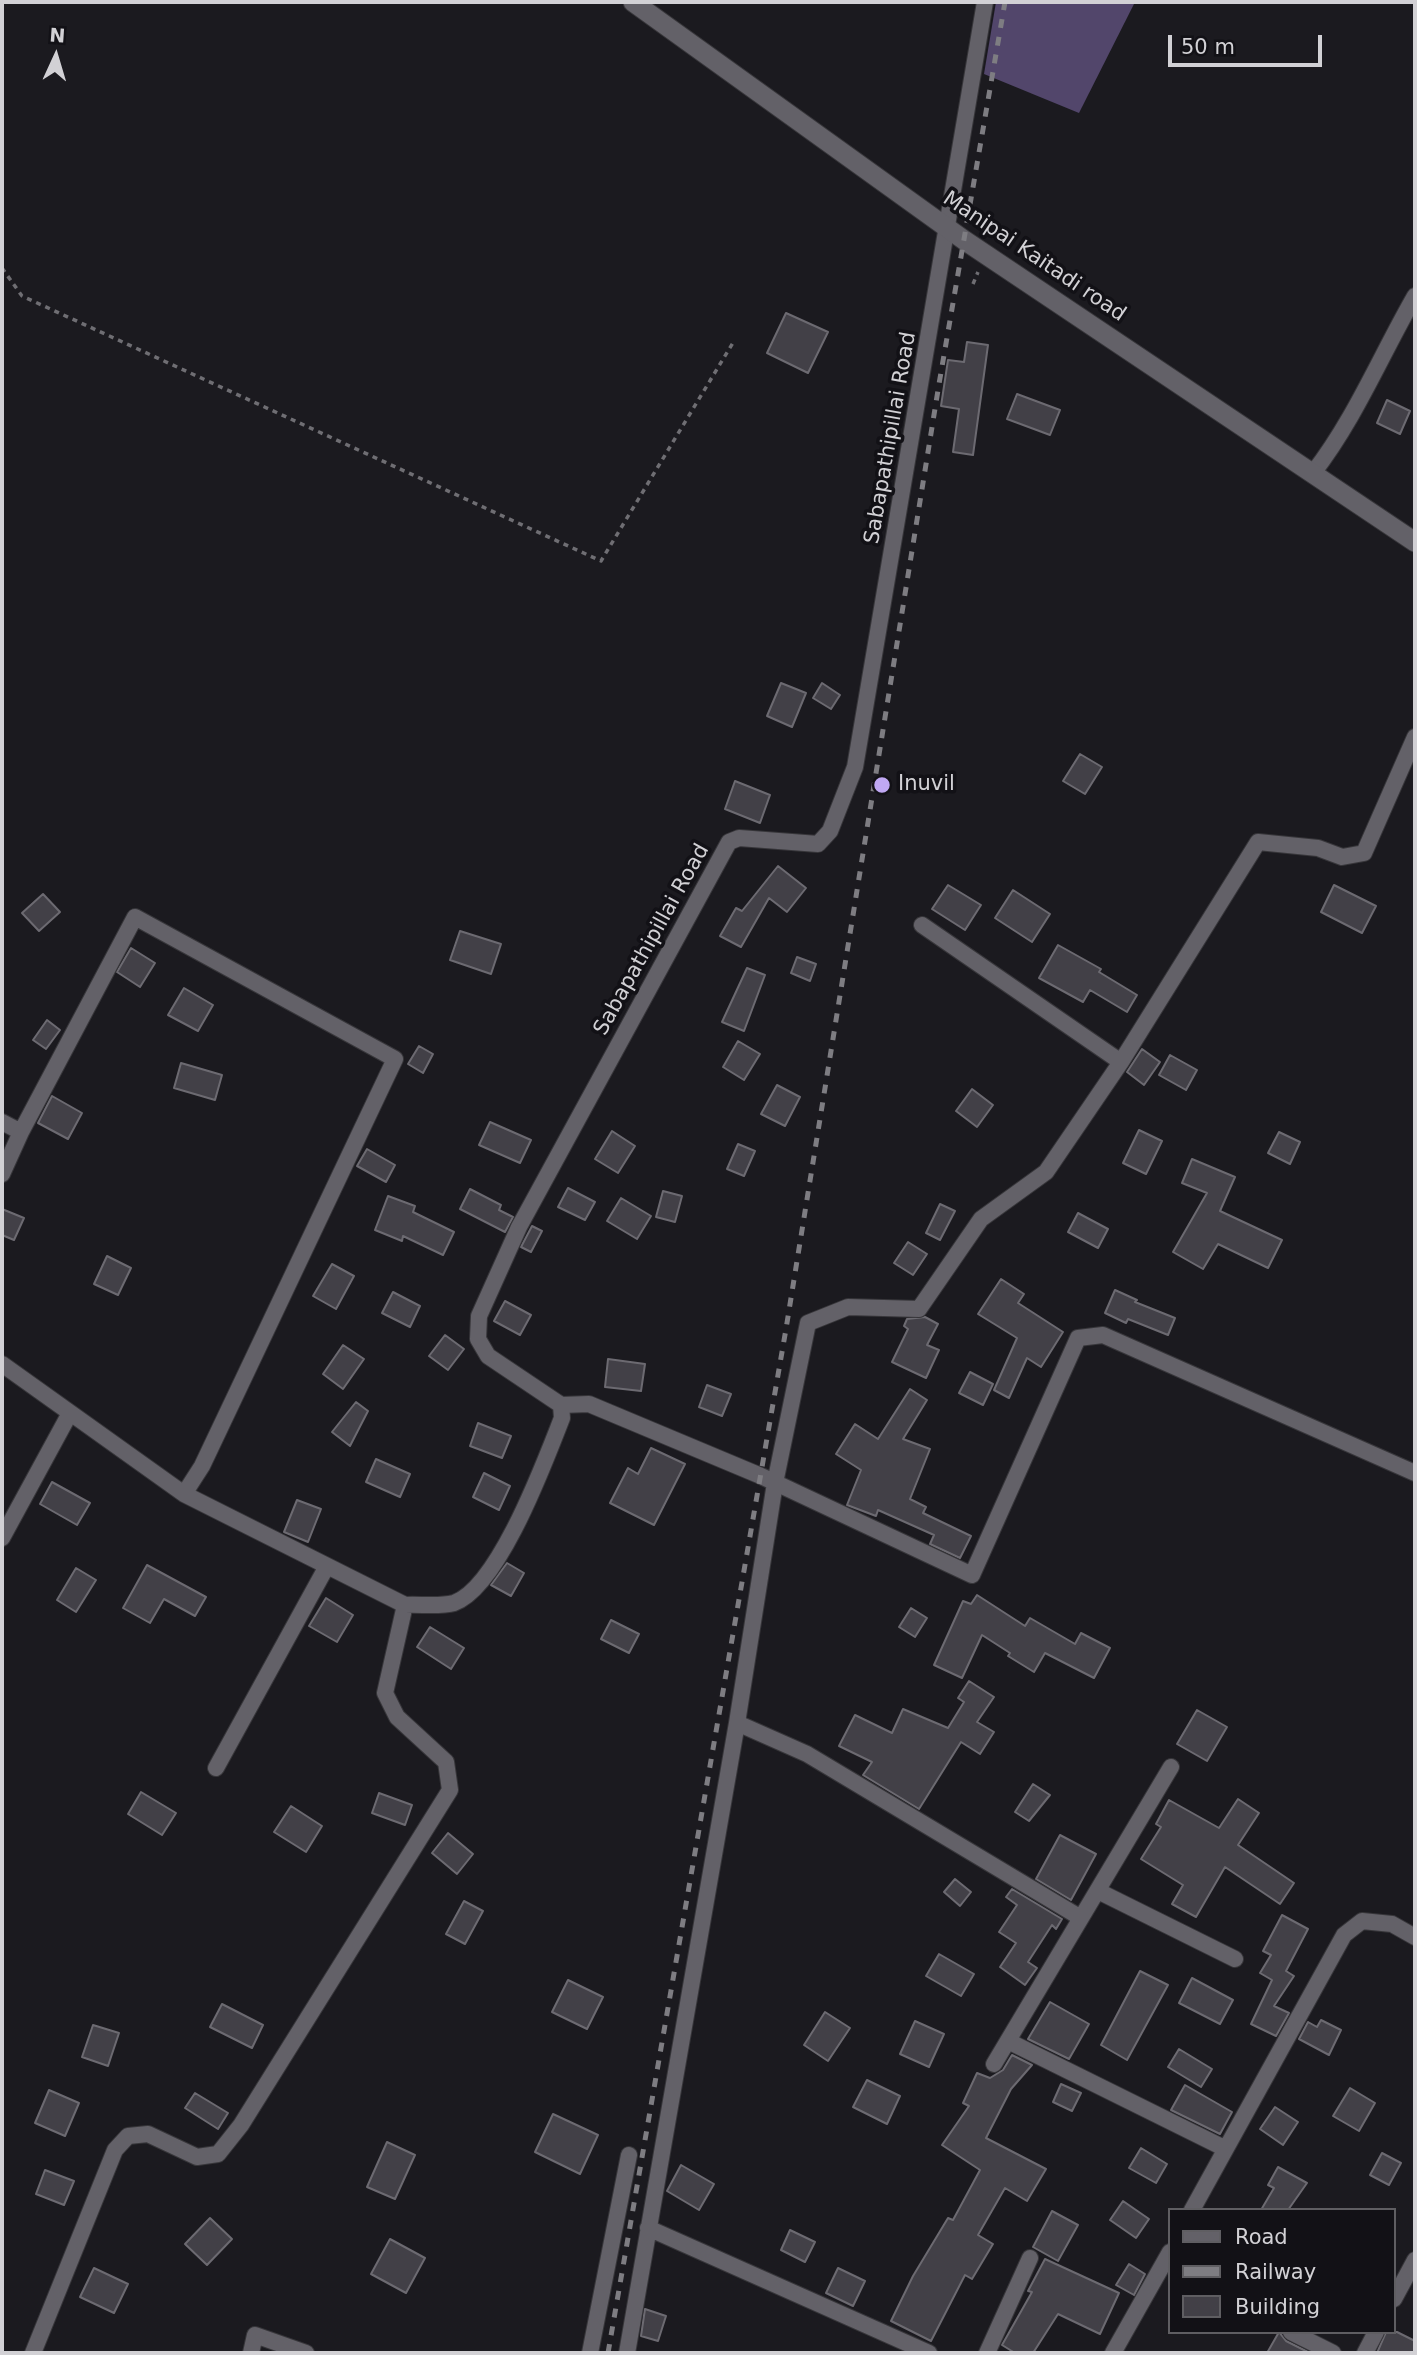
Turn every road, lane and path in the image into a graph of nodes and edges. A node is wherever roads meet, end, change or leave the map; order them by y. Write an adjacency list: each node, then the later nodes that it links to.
1 (633, 2): 3 (main road, Manipai Kaitadi road)
2 (985, 2): 3 (street, Sabapathipillai Road)
3 (949, 229): 7 (main road, Manipai Kaitadi road); 16 (street, Sabapathipillai Road)
4 (2, 268): 6 (path)
5 (1415, 296): 7 (street)
6 (734, 341)
7 (1313, 473): 8 (main road, Manipai Kaitadi road)
8 (1415, 542)
9 (1415, 737): 11 (street)
10 (922, 925): 11 (street)
11 (1121, 1062): 19 (street)
12 (2, 1122): 13 (street)
13 (21, 1132): 14 (street); 20 (street)
14 (2, 1174)
15 (2, 1364): 17 (street)
16 (561, 1405): 19 (street); 23 (street)
17 (71, 1413): 20 (street); 21 (street)
18 (1415, 1473): 19 (street)
19 (775, 1483): 24 (street)
20 (184, 1494): 22 (street)
21 (2, 1538)
22 (327, 1566): 23 (street); 26 (street)
23 (405, 1605): 43 (street)
24 (737, 1723): 28 (street); 36 (street)
25 (1171, 1767): 27 (street)
26 (216, 1768)
27 (1098, 1891): 28 (street); 30 (street)
28 (1081, 1919): 31 (street)
29 (1415, 1937): 33 (street)
30 (1235, 1959)
31 (1008, 2041): 32 (street); 33 (street)
32 (994, 2064)
33 (1224, 2148): 35 (street)
34 (629, 2155): 46 (street)
35 (1193, 2208)
36 (648, 2228): 47 (street); 48 (street)
37 (1030, 2258): 49 (street)
38 (1415, 2260): 40 (street)
39 (1166, 2269): 50 (street)
40 (1396, 2295)
41 (1295, 2334): 51 (street)
42 (1376, 2334): 52 (street)
43 (33, 2353)
44 (251, 2353): 45 (street)
45 (306, 2353)
46 (590, 2353)
47 (627, 2353)
48 (929, 2353)
49 (987, 2353)
50 (1113, 2353)
51 (1333, 2353)
52 (1365, 2353)

